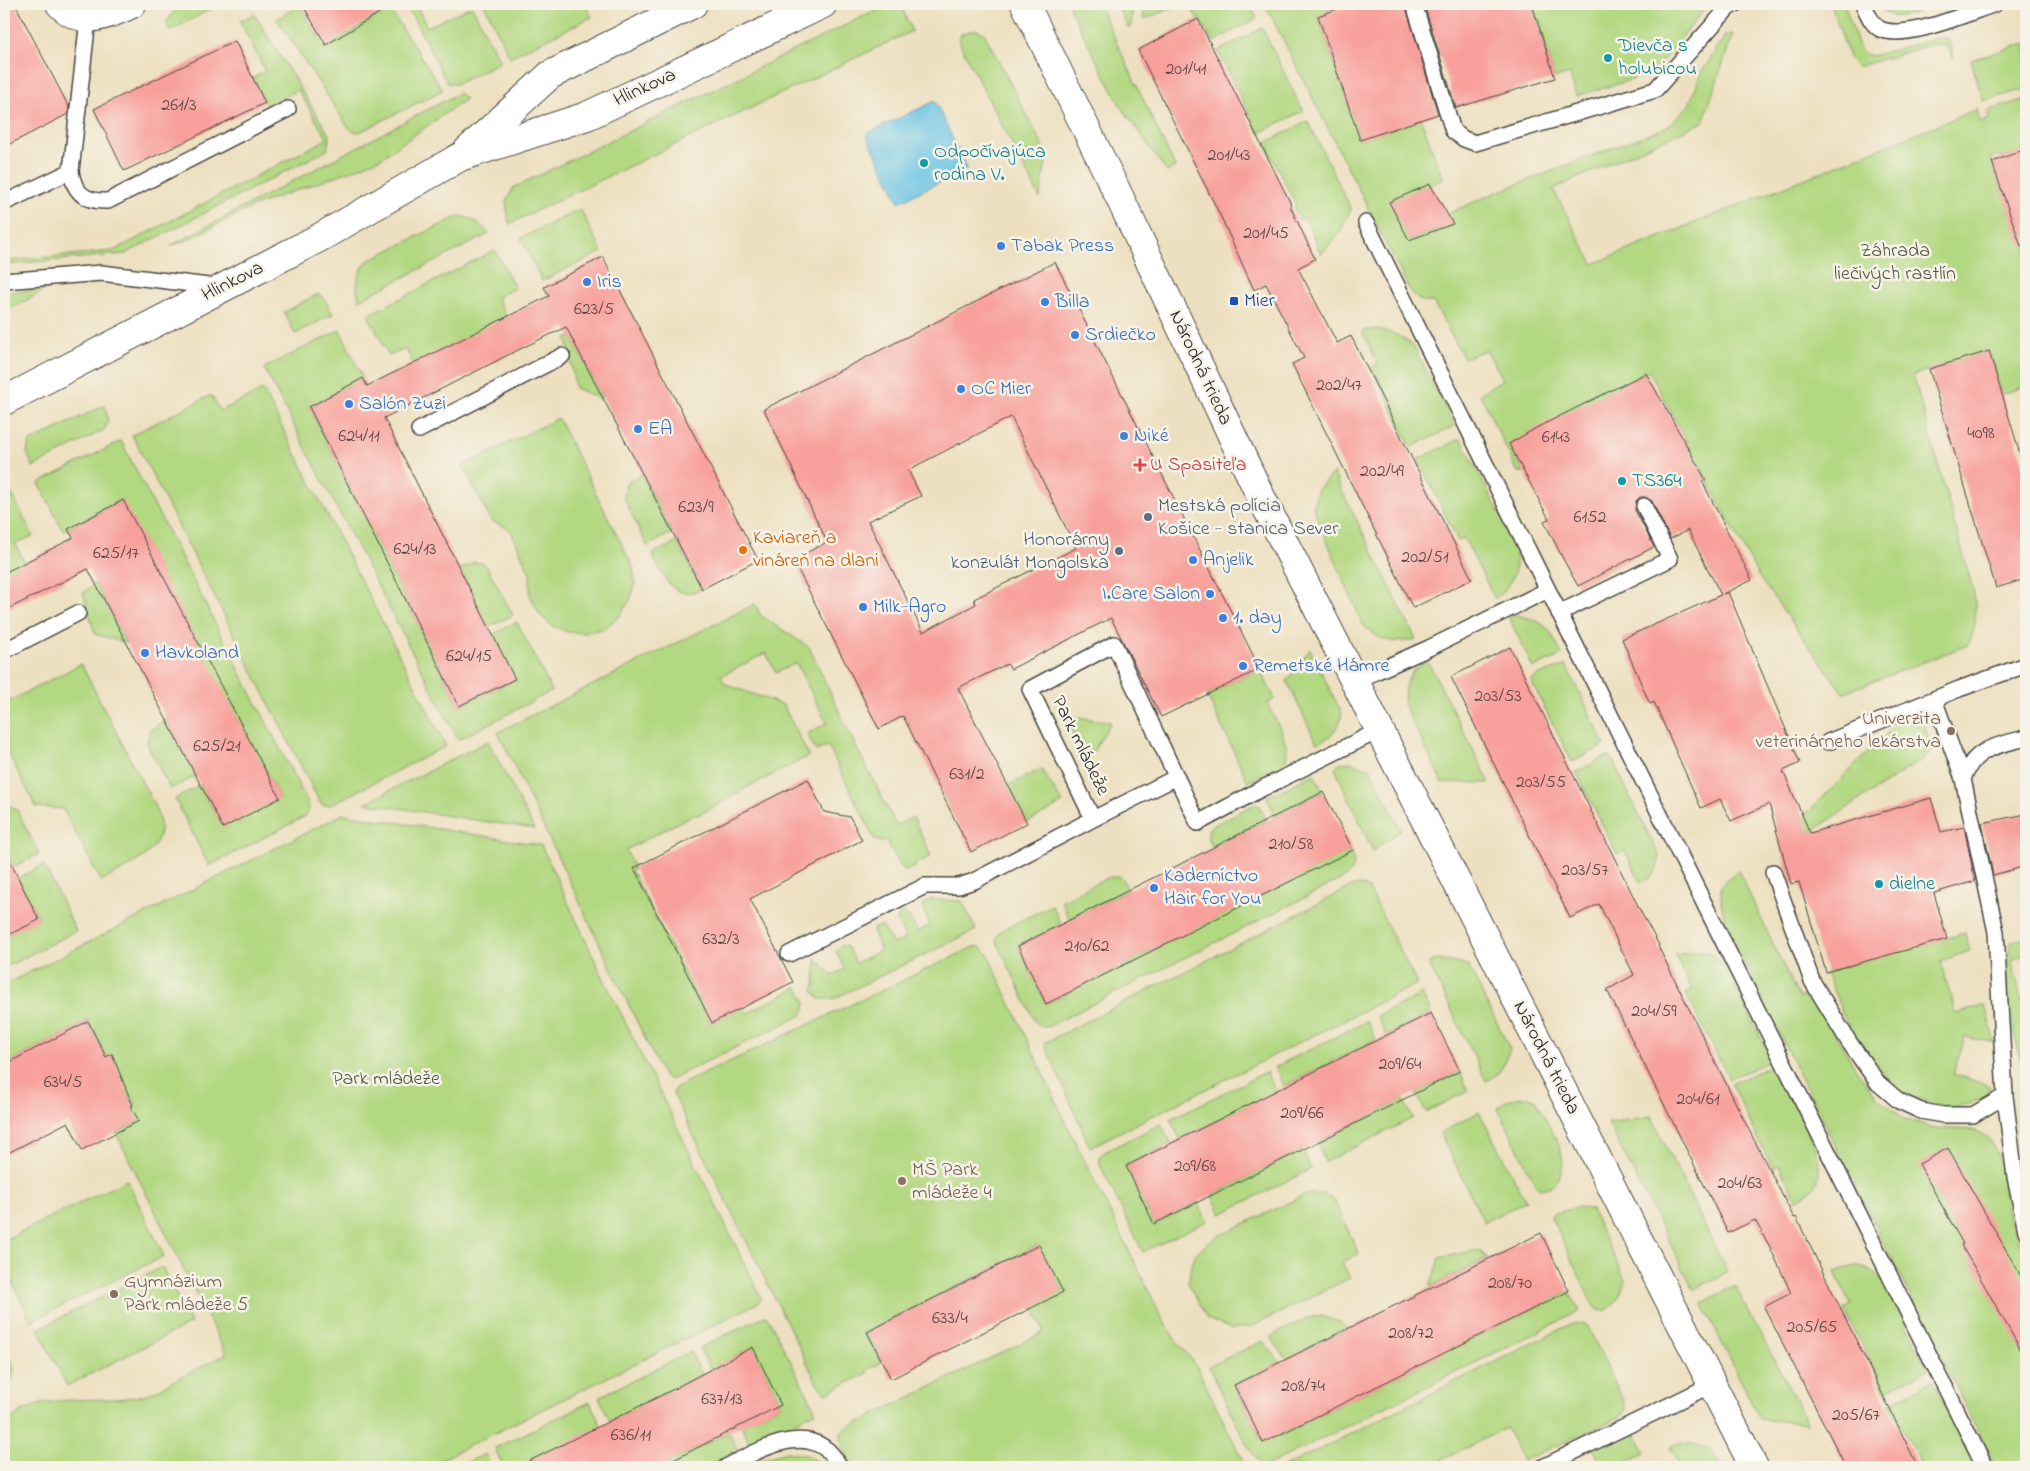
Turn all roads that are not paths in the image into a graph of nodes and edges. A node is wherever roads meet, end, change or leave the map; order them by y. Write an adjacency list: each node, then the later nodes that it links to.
1 (60, 4): 10 (street)
2 (132, 4): 10 (street)
3 (693, 4): 12 (street, Hlinkova)
4 (823, 4): 12 (street, Hlinkova)
5 (1025, 4): 27 (street, Národná trieda)
6 (1414, 4): 7 (lane)
7 (1736, 4)
8 (1863, 4): 9 (lane)
9 (1995, 4)
10 (88, 19): 13 (lane)
11 (288, 110): 13 (lane)
12 (460, 157): 17 (street, Hlinkova)
13 (71, 171): 14 (lane)
14 (4, 203)
15 (1366, 223): 22 (lane)
16 (4, 281): 17 (lane)
17 (221, 288): 19 (street, Hlinkova)
18 (562, 356): 20 (lane)
19 (4, 400)
20 (419, 430)
21 (1644, 506): 24 (lane)
22 (1548, 590): 24 (lane); 27 (lane)
23 (78, 613): 25 (lane)
24 (1559, 613): 44 (lane)
25 (4, 651)
26 (2026, 665): 28 (lane)
27 (1355, 681): 29 (street, Národná trieda)
28 (1934, 698): 31 (lane); 33 (lane)
29 (1380, 730): 32 (lane, Park mládeže); 39 (street, Národná trieda)
30 (2026, 738): 33 (lane)
31 (1828, 742)
32 (1176, 777): 34 (lane, Park mládeže); 34 (lane, Park mládeže)
33 (1963, 779): 37 (lane)
34 (1093, 819): 36 (lane)
35 (1773, 872): 37 (lane)
36 (789, 954)
37 (2005, 1096): 38 (lane)
38 (2026, 1231)
39 (1713, 1384): 42 (lane); 43 (street, Národná trieda)
40 (837, 1462): 41 (lane)
41 (726, 1467)
42 (1543, 1467)
43 (1754, 1467)
44 (1985, 1467)

